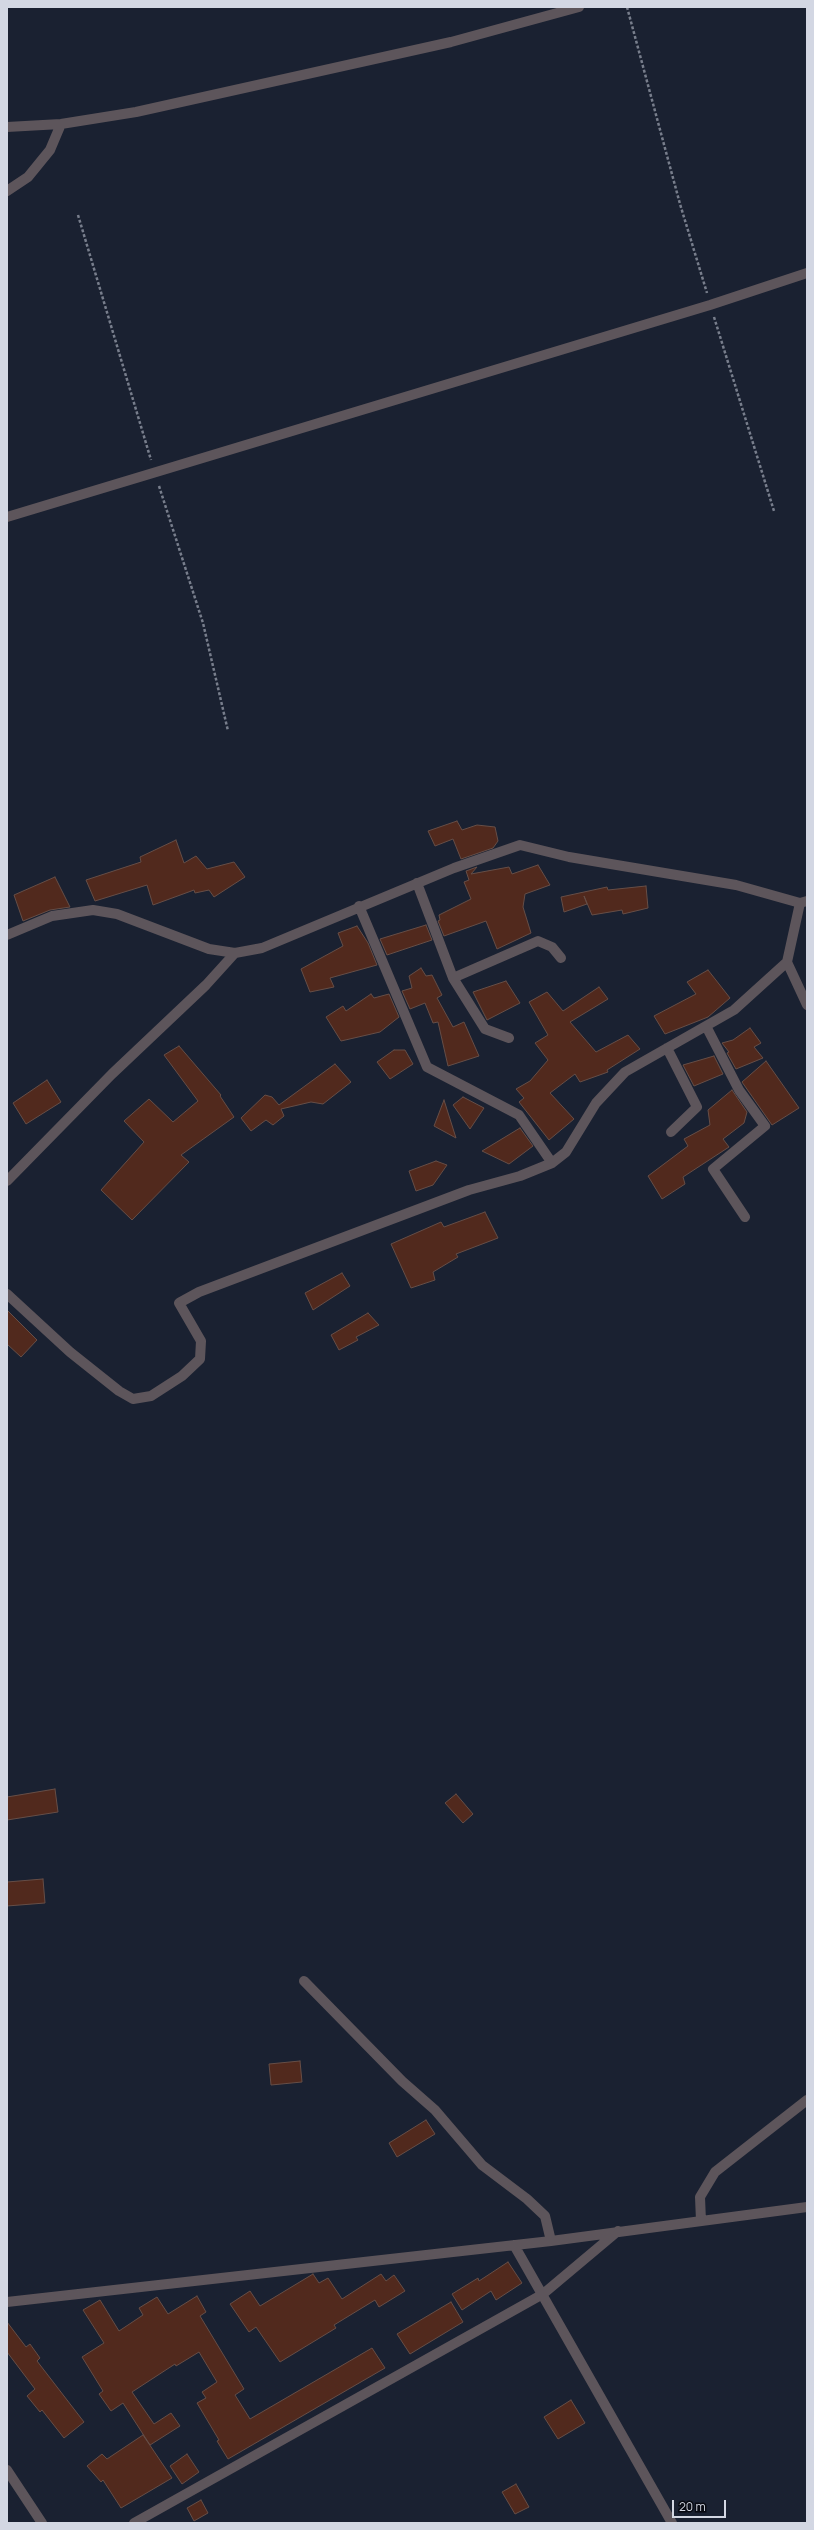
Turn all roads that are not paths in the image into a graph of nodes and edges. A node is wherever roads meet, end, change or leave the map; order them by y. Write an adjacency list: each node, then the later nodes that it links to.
1 (579, 7): 2 (street)
2 (61, 124): 3 (street); 4 (street)
3 (7, 128)
4 (7, 191)
5 (807, 273): 6 (street)
6 (7, 517)
7 (416, 883): 8 (street); 9 (street); 14 (street)
8 (803, 902): 13 (street)
9 (359, 906): 11 (street); 20 (street)
10 (7, 935): 11 (street)
11 (235, 953): 21 (street)
12 (560, 958): 14 (street)
13 (788, 962): 15 (street); 16 (street)
14 (453, 978): 17 (street)
15 (807, 1005)
16 (706, 1026): 18 (street); 22 (street)
17 (509, 1038)
18 (667, 1048): 19 (street); 20 (street)
19 (671, 1132)
20 (552, 1163): 23 (street)
21 (7, 1181)
22 (745, 1217)
23 (7, 1294)
24 (304, 1981): 29 (street)
25 (807, 2100): 27 (street)
26 (807, 2207): 27 (street)
27 (701, 2221): 28 (street)
28 (618, 2231): 29 (street); 31 (street)
29 (550, 2241): 30 (street)
30 (514, 2245): 31 (street); 32 (street)
31 (543, 2294): 35 (street); 36 (street)
32 (7, 2302)
33 (7, 2470): 34 (street)
34 (42, 2523)
35 (134, 2523)
36 (672, 2523)

